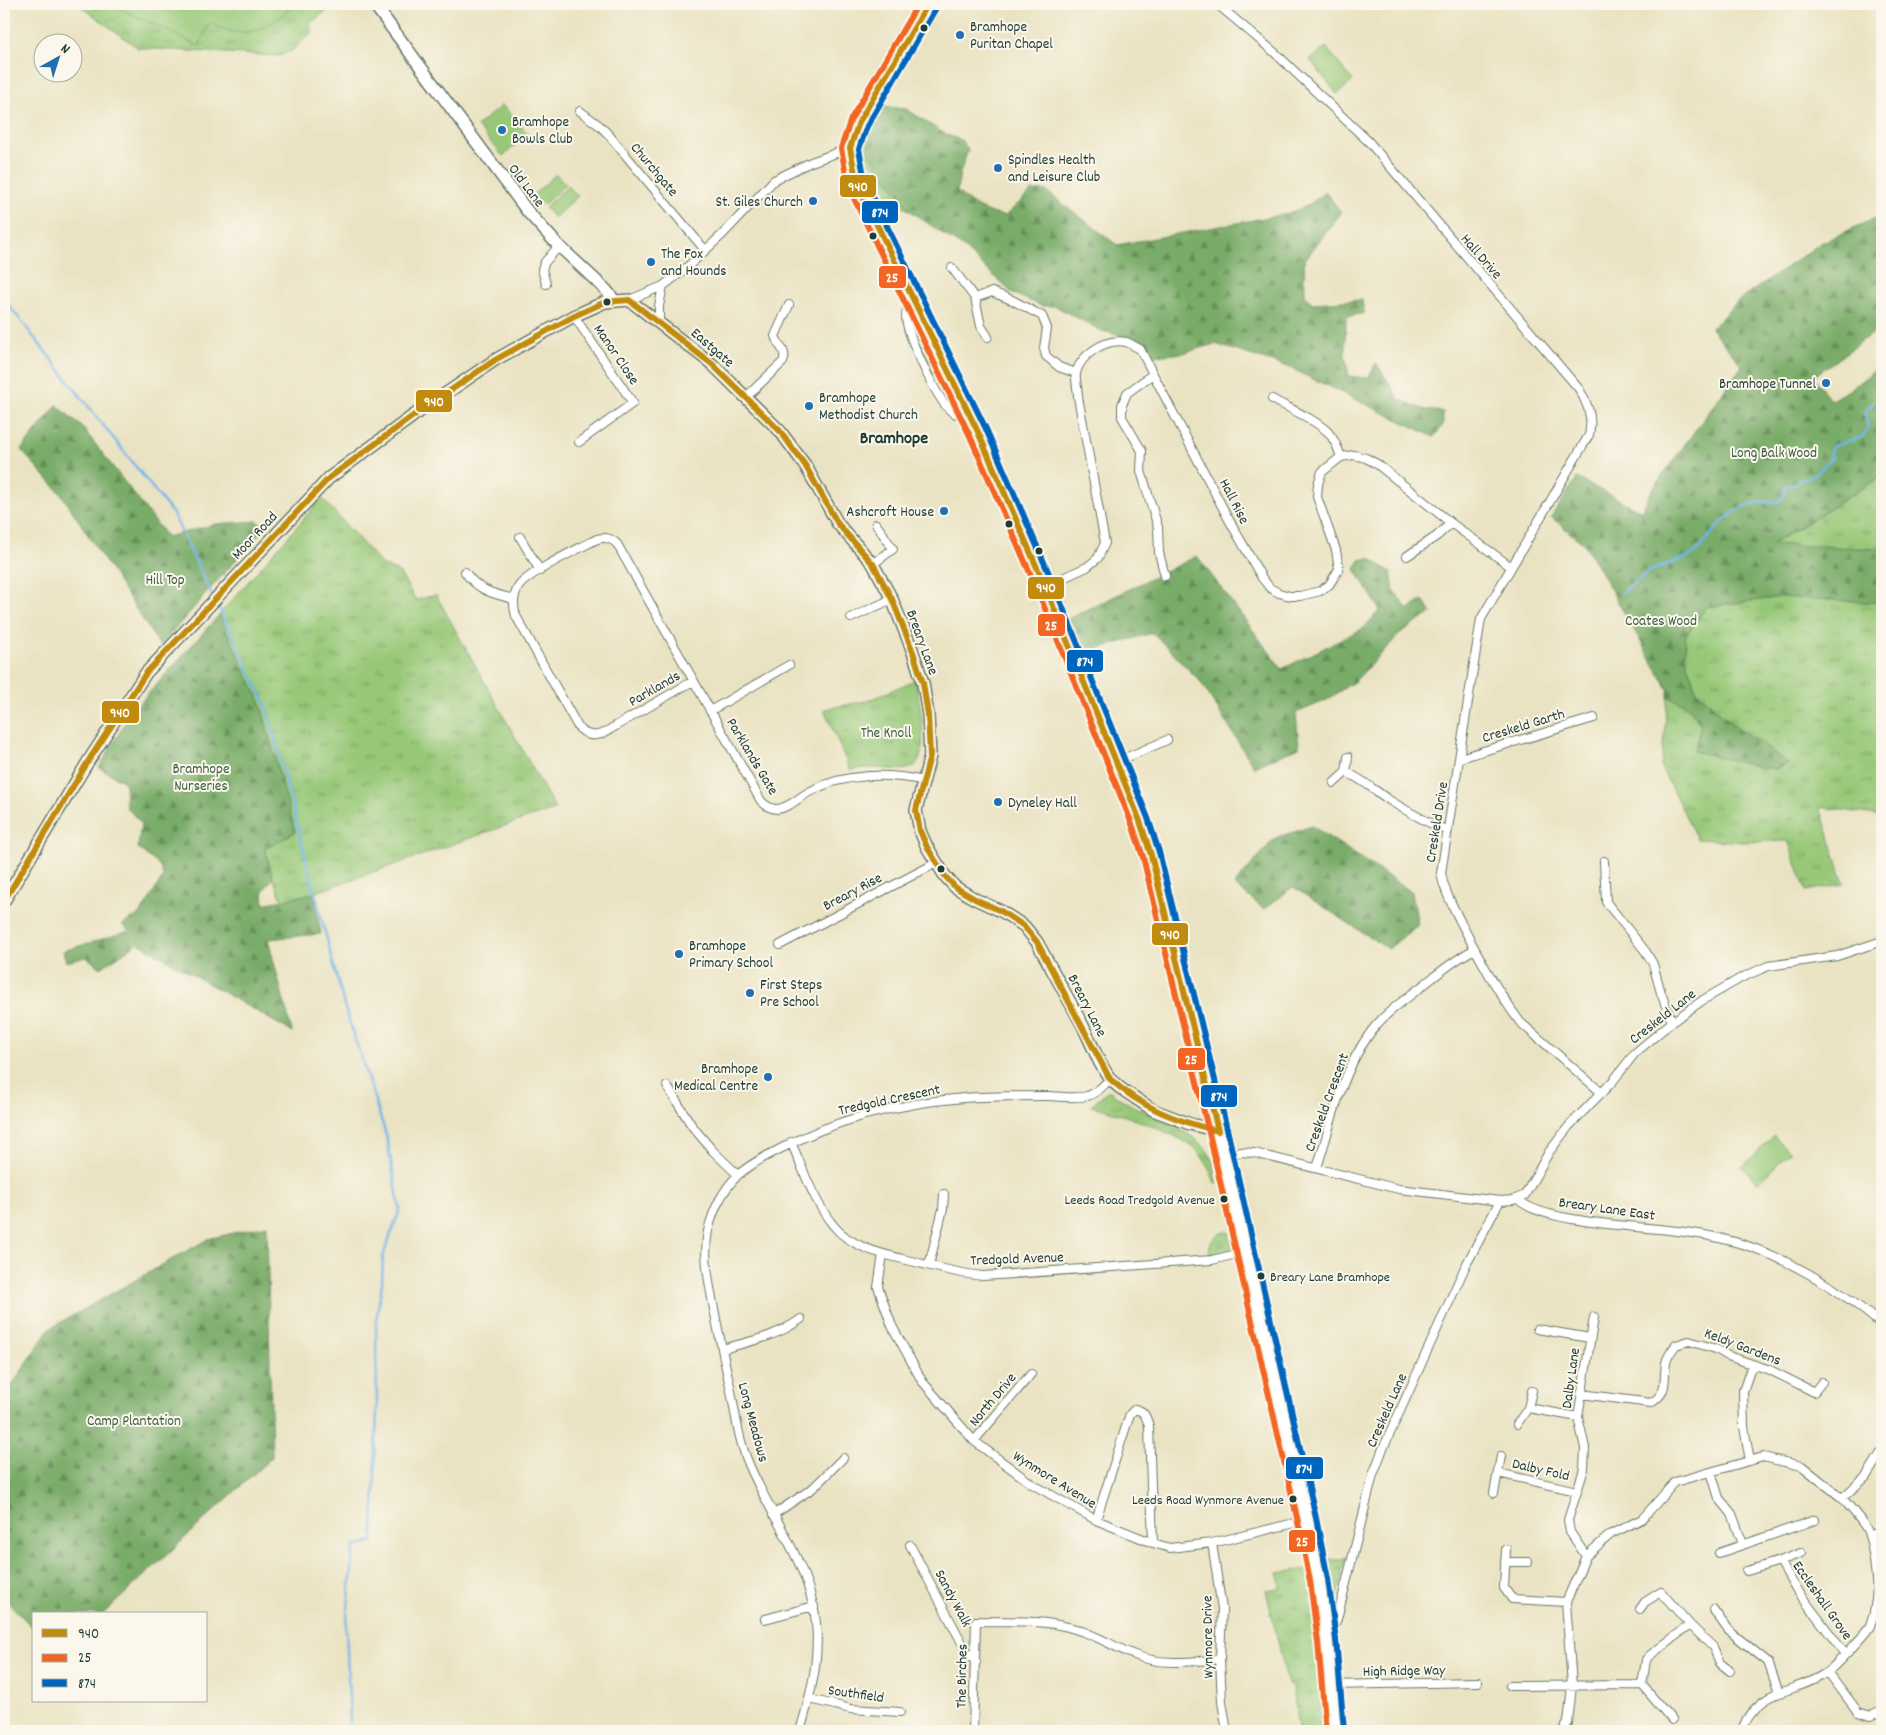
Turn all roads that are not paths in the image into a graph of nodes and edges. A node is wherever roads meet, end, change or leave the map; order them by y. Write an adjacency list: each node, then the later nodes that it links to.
1 (374, 4): 6 (street, Old Lane)
2 (928, 4): 5 (highway)
3 (1217, 4): 31 (street, Hall Drive)
4 (580, 111): 7 (street, Churchgate)
5 (850, 148): 7 (street); 11 (highway)
6 (560, 246): 9 (street); 14 (street, Old Lane)
7 (705, 250): 10 (street)
8 (952, 268): 12 (street)
9 (546, 284)
10 (663, 286): 13 (street); 17 (street)
11 (912, 298): 23 (highway); 23 (street)
12 (975, 298): 18 (street); 19 (street)
13 (628, 300): 14 (street, Moor Road); 17 (street, Eastgate)
14 (615, 301): 16 (street, Moor Road)
15 (789, 305): 21 (street)
16 (574, 316): 24 (street, Manor Close); 53 (street, Moor Road)
17 (659, 322): 21 (street, Eastgate)
18 (988, 337)
19 (1076, 373): 20 (street, Hall Rise); 35 (street)
20 (1153, 374): 25 (street, Hall Rise); 34 (street)
21 (745, 398): 30 (street, Breary Lane)
22 (1272, 399): 25 (street)
23 (970, 415): 35 (highway)
24 (579, 442)
25 (1341, 457): 26 (street)
26 (1451, 523): 29 (street); 31 (street)
27 (876, 524): 30 (street)
28 (520, 537): 32 (street)
29 (1407, 556)
30 (873, 564): 37 (street, Breary Lane)
31 (1510, 566): 45 (street, Creskeld Drive)
32 (540, 571): 36 (street, Parklands); 40 (street, Parklands)
33 (465, 572): 36 (street)
34 (1165, 576)
35 (1045, 586): 46 (highway)
36 (514, 599): 40 (street, Parklands)
37 (892, 599): 38 (street); 48 (street, Breary Lane)
38 (851, 618)
39 (789, 665): 41 (street)
40 (693, 681): 41 (street, Parklands Gate)
41 (710, 711): 48 (street, Parklands Gate)
42 (1594, 718): 45 (street, Creskeld Garth)
43 (1167, 740): 46 (street)
44 (1348, 757): 47 (street)
45 (1460, 758): 50 (street, Creskeld Drive)
46 (1116, 762): 61 (highway)
47 (1346, 772): 49 (street); 50 (street)
48 (924, 781): 52 (street, Breary Lane)
49 (1334, 783)
50 (1448, 830): 56 (street, Creskeld Drive)
51 (1604, 861): 57 (street)
52 (936, 863): 55 (street, Breary Rise); 58 (street, Breary Lane)
53 (4, 901)
54 (1882, 942): 57 (street, Creskeld Lane)
55 (780, 944)
56 (1475, 949): 60 (street, Creskeld Drive); 64 (street, Creskeld Crescent)
57 (1672, 1022): 60 (street, Creskeld Lane)
58 (1110, 1079): 61 (street, Breary Lane); 62 (street, Tredgold Crescent)
59 (667, 1086): 65 (street)
60 (1602, 1093): 67 (street, Creskeld Lane)
61 (1218, 1131): 63 (highway)
62 (791, 1142): 65 (street, Tredgold Crescent); 70 (street, Tredgold Avenue)
63 (1224, 1157): 64 (street); 69 (highway)
64 (1317, 1168): 68 (street)
65 (738, 1175): 77 (street, Long Meadows)
66 (944, 1194): 71 (street)
67 (1518, 1199): 68 (street); 74 (street, Breary Lane East)
68 (1500, 1201): 123 (street, Creskeld Lane)
69 (1245, 1252): 71 (street, Tredgold Avenue); 100 (highway)
70 (883, 1254): 71 (street, Tredgold Avenue); 88 (street, Wynmore Avenue)
71 (929, 1265)
72 (1594, 1317): 76 (street, Dalby Lane)
73 (801, 1319): 77 (street)
74 (1882, 1325)
75 (1537, 1329): 76 (street)
76 (1590, 1338): 83 (street, Dalby Lane)
77 (722, 1349): 98 (street, Long Meadows)
78 (1752, 1365): 82 (street, Keldy Gardens); 83 (street, Keldy Gardens); 92 (street)
79 (1031, 1374): 88 (street, North Drive)
80 (1822, 1382): 82 (street)
81 (1532, 1391): 85 (street)
82 (1814, 1392): 84 (street)
83 (1581, 1394): 86 (street, Dalby Lane)
84 (1809, 1399)
85 (1528, 1408): 86 (street); 87 (street)
86 (1578, 1417): 95 (street, Dalby Lane)
87 (1516, 1424)
88 (974, 1441): 99 (street, Wynmore Avenue)
89 (1882, 1451): 97 (street)
90 (1501, 1456): 94 (street, Dalby Fold)
91 (843, 1458): 98 (street)
92 (1750, 1461): 93 (street); 97 (street)
93 (1711, 1472): 106 (street); 111 (street)
94 (1498, 1473): 95 (street, Dalby Fold); 96 (street, Dalby Fold)
95 (1577, 1491): 111 (street, Dalby Lane)
96 (1494, 1493)
97 (1842, 1498): 103 (street)
98 (773, 1515): 118 (street, Long Meadows)
99 (1096, 1520): 104 (street, Wynmore Avenue); 104 (street)
100 (1307, 1520): 105 (street, Wynmore Avenue); 123 (highway)
101 (1815, 1520): 106 (street)
102 (1882, 1531): 103 (street)
103 (1868, 1536): 116 (street)
104 (1153, 1543): 105 (street, Wynmore Avenue)
105 (1212, 1543): 125 (street, Wynmore Drive)
106 (1743, 1544): 109 (street)
107 (910, 1545): 126 (street, Sandy Walk)
108 (1506, 1548): 113 (street)
109 (1719, 1553)
110 (1801, 1553): 112 (street, Eccleshall Grove)
111 (1586, 1556): 117 (street)
112 (1780, 1561): 115 (street, Eccleshall Grove); 124 (street, Eccleshall Grove)
113 (1505, 1562): 114 (street); 117 (street)
114 (1528, 1562)
115 (1747, 1571)
116 (1880, 1599): 124 (street)
117 (1566, 1602): 132 (street)
118 (814, 1606): 121 (street); 135 (street, Long Meadows)
119 (1640, 1609): 122 (street)
120 (1713, 1609): 134 (street)
121 (765, 1619)
122 (1690, 1625): 127 (street); 133 (street)
123 (1327, 1641): 130 (highway)
124 (1845, 1654): 128 (street)
125 (1220, 1659): 126 (street, The Birches); 141 (street, Wynmore Drive)
126 (976, 1662): 140 (street, The Birches)
127 (1730, 1671)
128 (1828, 1672): 134 (street); 136 (street)
129 (1478, 1682): 130 (street, High Ridge Way)
130 (1330, 1684): 142 (highway)
131 (1510, 1686): 132 (street)
132 (1572, 1686): 133 (street); 143 (street)
133 (1642, 1686): 138 (street)
134 (1779, 1693): 144 (street)
135 (810, 1699): 137 (street, Southfield); 139 (street, Long Meadows)
136 (1882, 1710)
137 (900, 1712)
138 (1672, 1720)
139 (800, 1731)
140 (973, 1731)
141 (1227, 1731)
142 (1335, 1731)
143 (1563, 1731)
144 (1741, 1731)

